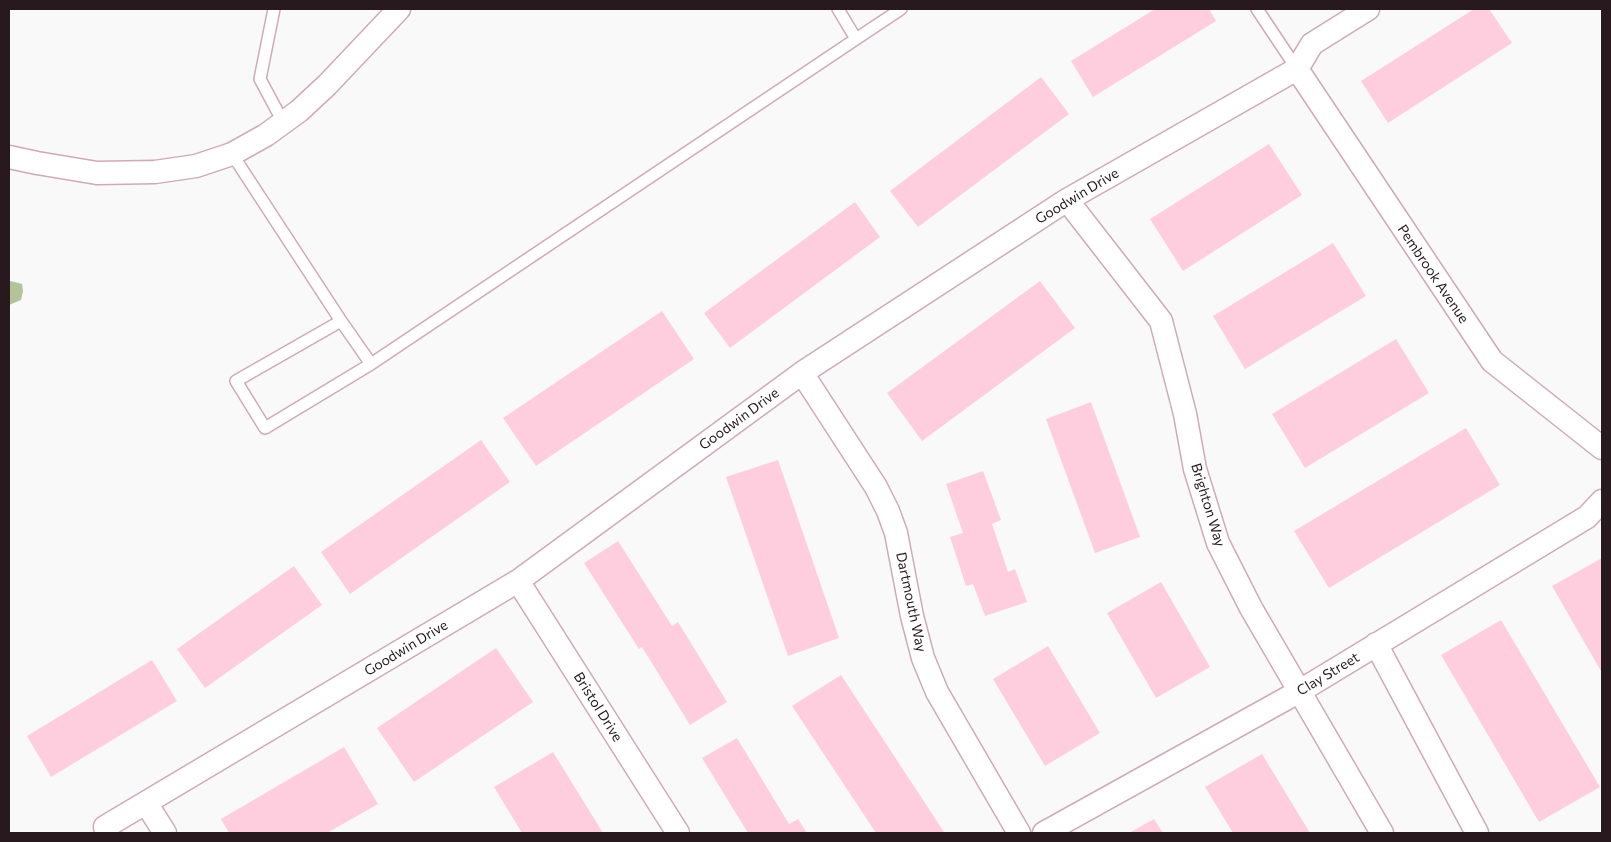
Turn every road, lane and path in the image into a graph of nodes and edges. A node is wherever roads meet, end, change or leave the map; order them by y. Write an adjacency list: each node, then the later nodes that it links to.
1 (274, 9): 9 (lane)
2 (399, 9): 9 (street)
3 (838, 9): 7 (lane)
4 (902, 9): 7 (lane)
5 (1258, 9): 8 (lane)
6 (1368, 9): 8 (street)
7 (856, 39): 14 (lane)
8 (1298, 70): 12 (street, Goodwin Drive); 16 (street, Pembrook Avenue)
9 (283, 122): 10 (street)
10 (232, 154): 11 (street); 13 (lane)
11 (9, 157)
12 (1067, 200): 15 (street, Goodwin Drive); 20 (street, Brighton Way)
13 (341, 321): 14 (lane); 14 (lane)
14 (371, 364)
15 (802, 373): 18 (street, Goodwin Drive); 25 (street, Dartmouth Way)
16 (1602, 448)
17 (1602, 500): 19 (street, Clay Street)
18 (518, 581): 21 (street, Goodwin Drive); 24 (street, Bristol Drive)
19 (1376, 644): 20 (street, Clay Street); 28 (street)
20 (1300, 691): 26 (street, Clay Street); 27 (street, Brighton Way)
21 (146, 803): 22 (street, Goodwin Drive); 23 (street)
22 (105, 827)
23 (165, 833)
24 (678, 833)
25 (1019, 833)
26 (1044, 833)
27 (1382, 833)
28 (1477, 833)

